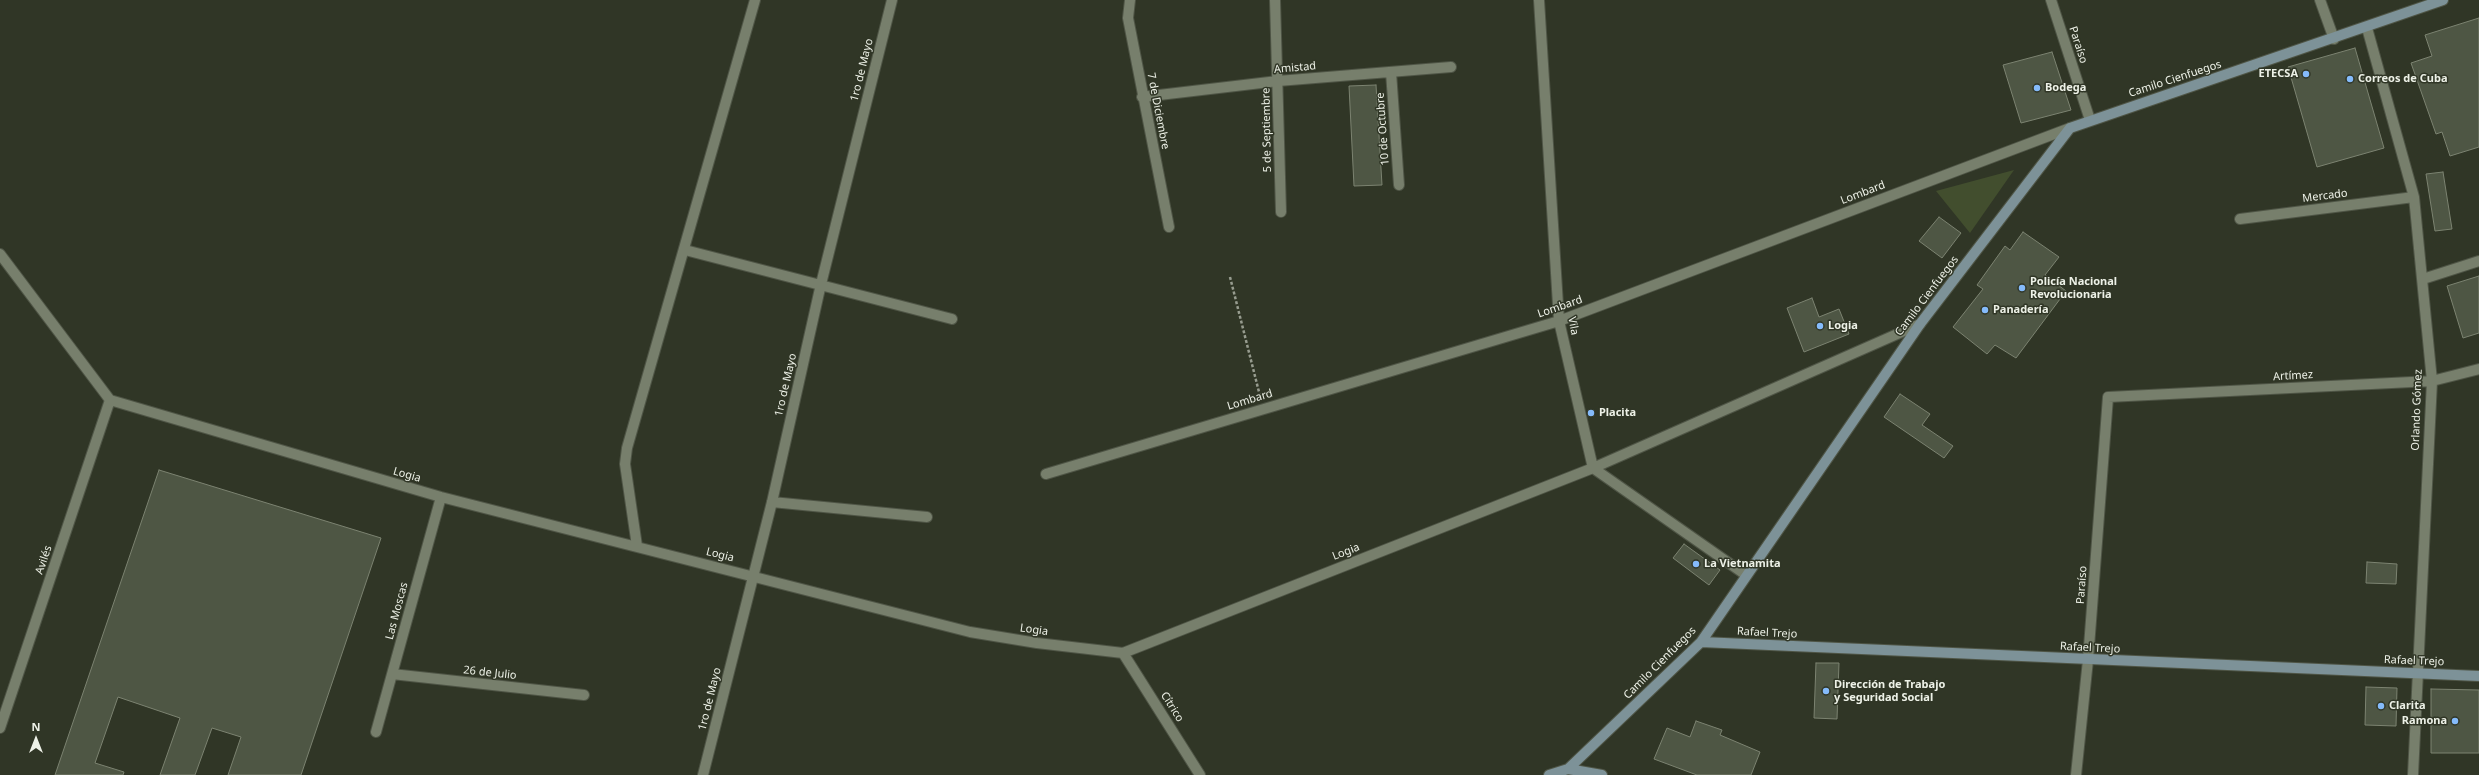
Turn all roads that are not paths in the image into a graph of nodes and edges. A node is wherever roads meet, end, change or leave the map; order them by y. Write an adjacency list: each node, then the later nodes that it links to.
1 (755, 0): 22 (street)
2 (892, 0): 26 (street, 1ro de Mayo)
3 (1130, 0): 14 (street, 7 de Diciembre)
4 (1275, 0): 13 (street, 5 de Septiembre)
5 (1539, 0): 28 (street, Vila)
6 (2051, 0): 15 (street, Paraíso)
7 (2320, 0): 10 (street)
8 (2443, 0): 9 (main road, Camilo Cienfuegos)
9 (2367, 28): 10 (main road, Camilo Cienfuegos); 18 (street, Orlando Gómez)
10 (2334, 39): 15 (main road, Camilo Cienfuegos)
11 (1451, 68): 12 (street, Amistad)
12 (1391, 72): 13 (street, Amistad); 17 (street, 10 de Octubre)
13 (1278, 81): 14 (street, Amistad); 19 (street, 5 de Septiembre)
14 (1142, 97): 21 (street, 7 de Diciembre)
15 (2090, 120): 16 (main road, Camilo Cienfuegos)
16 (2070, 128): 28 (street, Lombard); 29 (main road, Camilo Cienfuegos)
17 (1399, 185)
18 (2414, 197): 20 (street, Mercado); 25 (street, Orlando Gómez)
19 (1281, 212)
20 (2240, 219)
21 (1169, 227)
22 (685, 250): 26 (street); 39 (street)
23 (0, 254): 33 (street)
24 (2479, 261): 25 (street)
25 (2423, 279): 31 (street, Orlando Gómez)
26 (821, 284): 27 (street); 37 (street, 1ro de Mayo)
27 (952, 319)
28 (1559, 321): 34 (street, Vila); 35 (street, Lombard)
29 (1920, 324): 34 (street, Logia); 41 (main road, Camilo Cienfuegos)
30 (2479, 369): 31 (street, Artímez)
31 (2432, 381): 32 (street, Artímez); 45 (street, Orlando Gómez)
32 (2108, 397): 44 (street, Paraíso)
33 (110, 400): 36 (street, Logia); 49 (street, Avilés)
34 (1593, 468): 41 (street); 43 (street, Logia)
35 (1046, 474)
36 (440, 497): 39 (street, Logia); 46 (street, Las Moscas)
37 (772, 502): 38 (street); 40 (street, 1ro de Mayo)
38 (927, 517)
39 (637, 546): 40 (street, Logia)
40 (752, 575): 43 (street, Logia); 53 (street, 1ro de Mayo)
41 (1746, 575): 42 (main road, Camilo Cienfuegos)
42 (1700, 642): 44 (main road, Rafael Trejo); 51 (main road, Camilo Cienfuegos)
43 (1123, 653): 54 (street, Cítrico)
44 (2088, 660): 45 (main road, Rafael Trejo); 56 (street, Paraíso)
45 (2416, 673): 47 (main road, Rafael Trejo); 57 (street, Orlando Gómez)
46 (392, 674): 48 (street, 26 de Julio); 50 (street, Las Moscas)
47 (2479, 676)
48 (584, 695)
49 (0, 728)
50 (376, 732)
51 (1568, 769): 52 (main road); 55 (main road, Camilo Cienfuegos)
52 (1596, 774)
53 (703, 775)
54 (1200, 775)
55 (1549, 775)
56 (2076, 775)
57 (2413, 775)

